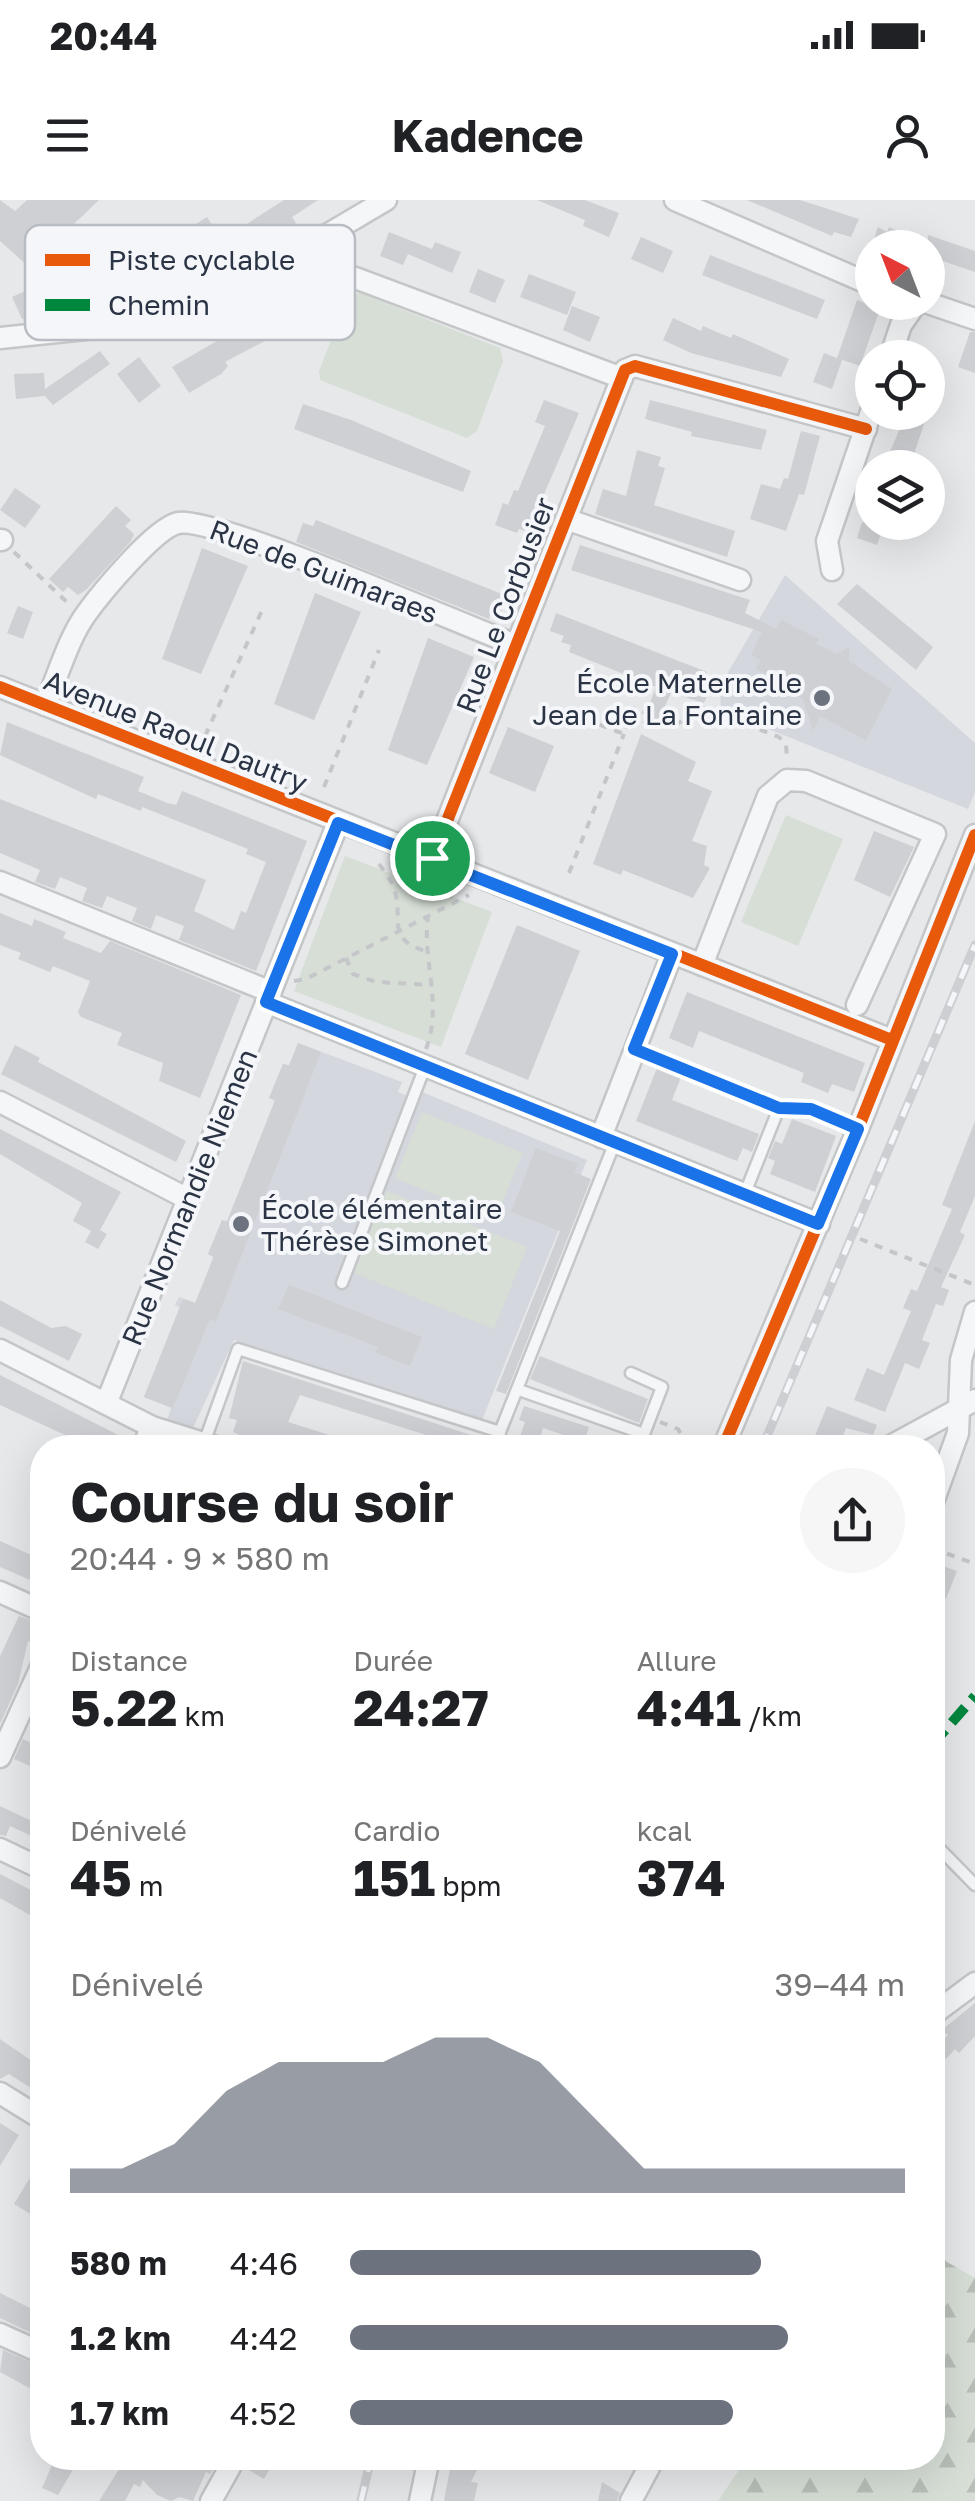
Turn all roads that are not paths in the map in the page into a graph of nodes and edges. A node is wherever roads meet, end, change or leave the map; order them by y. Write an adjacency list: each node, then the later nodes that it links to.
1 (386, 200): 3 (street)
2 (675, 200): 4 (street)
3 (343, 225)
4 (855, 277)
5 (355, 278): 10 (street)
6 (945, 310): 7 (street)
7 (975, 319)
8 (25, 335): 9 (street)
9 (0, 338)
10 (623, 374): 11 (street); 13 (street, Rue Le Corbusier)
11 (855, 416)
12 (865, 430): 14 (street)
13 (566, 518): 15 (street); 16 (street, Rue Le Corbusier)
14 (832, 570)
15 (740, 580)
16 (516, 645): 18 (street, Rue de Guimaraes); 21 (street, Rue Le Corbusier)
17 (0, 687): 18 (street, Avenue Raoul Dautry)
18 (45, 705): 19 (street, Avenue Raoul Dautry)
19 (338, 823): 21 (street, Avenue Raoul Dautry); 25 (street, Rue Normandie Niemen)
20 (975, 836): 27 (street)
21 (432, 858): 23 (street, Avenue Raoul Dautry)
22 (0, 882): 25 (street)
23 (672, 954): 24 (street, Avenue Raoul Dautry); 28 (street)
24 (702, 965): 26 (street); 27 (street, Avenue Raoul Dautry)
25 (272, 989): 29 (street); 35 (street, Rue Normandie Niemen)
26 (857, 1004)
27 (892, 1040): 36 (street)
28 (634, 1049): 31 (lane); 33 (street)
29 (423, 1064): 33 (street); 37 (lane)
30 (0, 1102): 35 (street)
31 (779, 1108): 32 (lane); 34 (lane)
32 (811, 1109)
33 (608, 1140): 34 (street); 41 (lane)
34 (745, 1194): 36 (street)
35 (188, 1200): 42 (street, Rue Normandie Niemen)
36 (818, 1224): 50 (street)
37 (342, 1282)
38 (975, 1312): 43 (street)
39 (0, 1350): 42 (street)
40 (630, 1373): 41 (lane)
41 (519, 1390): 45 (lane)
42 (106, 1404): 44 (street)
43 (968, 1404): 51 (street); 52 (street)
44 (152, 1426): 46 (street); 47 (street)
45 (500, 1432): 48 (lane); 49 (lane)
46 (148, 1435)
47 (180, 1435)
48 (214, 1435)
49 (500, 1435)
50 (729, 1435)
51 (912, 1435)
52 (945, 1468)
53 (0, 1592): 54 (street)
54 (30, 1606)
55 (30, 1691): 56 (street)
56 (0, 1757)
57 (0, 1849): 59 (street)
58 (945, 1854): 60 (lane)
59 (30, 1863)
60 (975, 1885)
61 (975, 1983): 62 (street)
62 (945, 2005)
63 (0, 2093): 64 (street)
64 (30, 2112)
65 (0, 2334): 66 (street)
66 (30, 2348)
67 (229, 2470): 70 (street)
68 (427, 2470): 71 (street)
69 (648, 2470): 72 (street)
70 (212, 2501)
71 (420, 2501)
72 (631, 2501)

